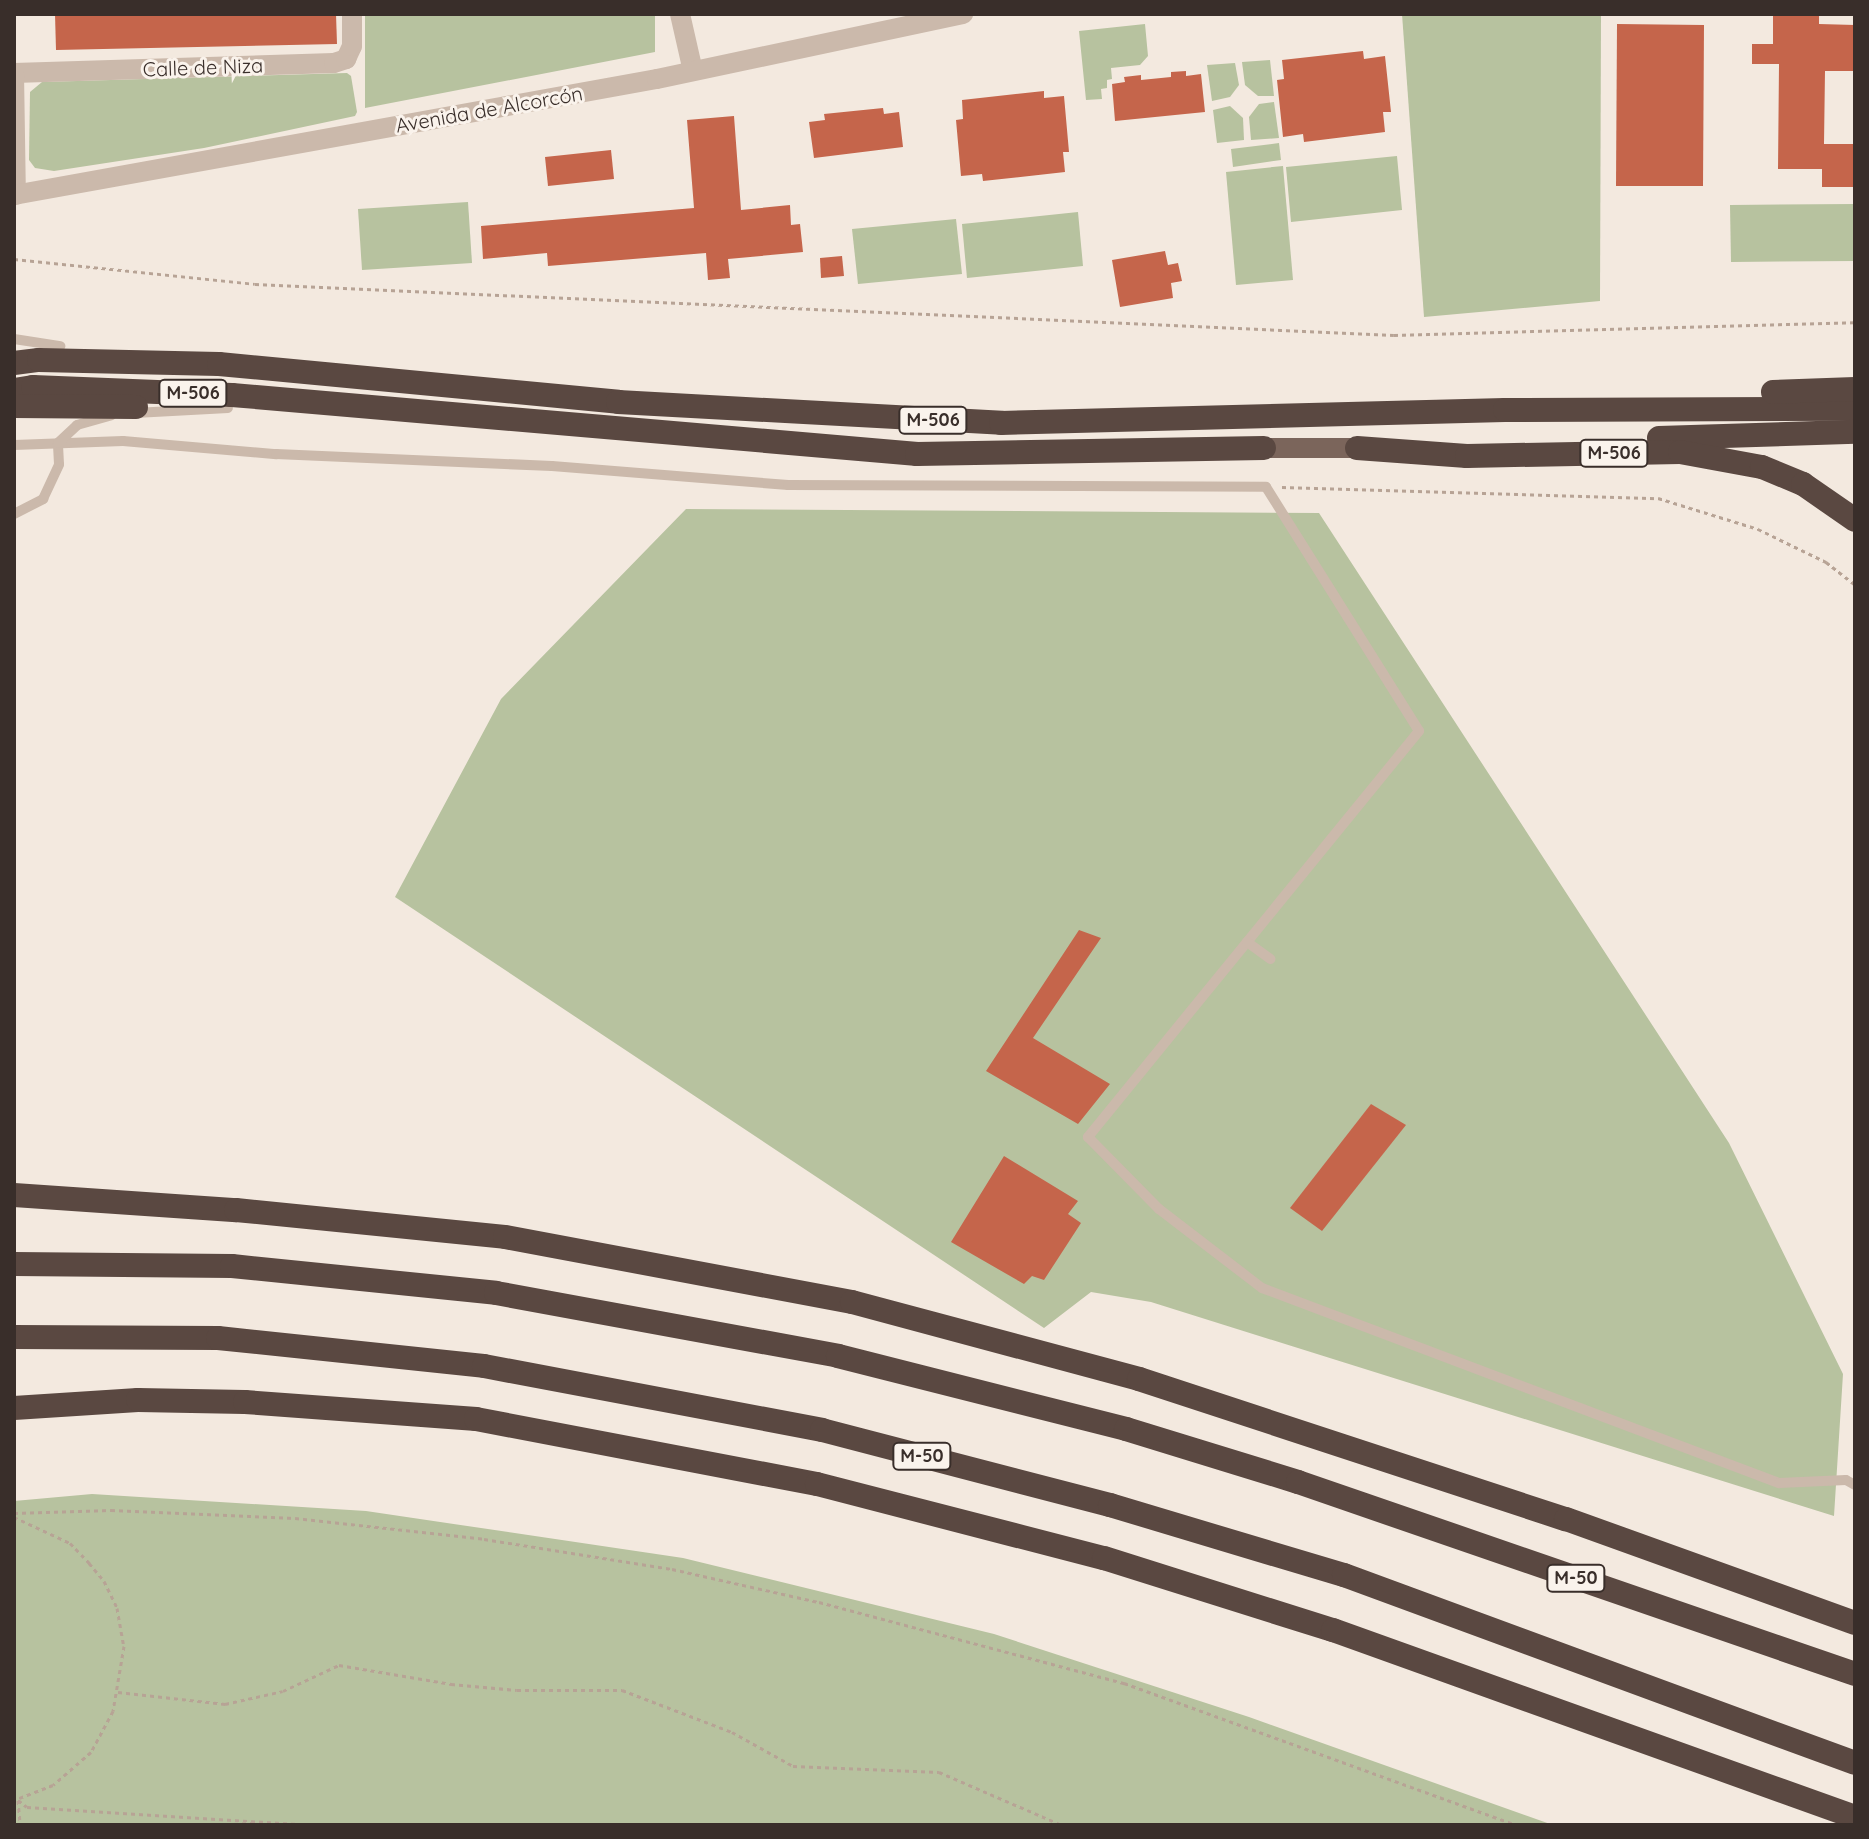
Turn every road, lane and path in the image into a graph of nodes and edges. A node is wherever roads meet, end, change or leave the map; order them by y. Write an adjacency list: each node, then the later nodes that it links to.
1 (352, 14): 5 (street, Calle de Niza)
2 (680, 14): 4 (street)
3 (963, 14): 4 (street, Avenida de Alcorcón)
4 (693, 71): 6 (street, Avenida de Alcorcón)
5 (14, 73): 6 (street)
6 (15, 195)
7 (14, 259): 8 (path)
8 (1855, 322)
9 (14, 339): 10 (lane)
10 (60, 346): 11 (highway); 13 (highway)
11 (14, 351)
12 (14, 363): 13 (highway, M-506)
13 (219, 364): 20 (highway, M-506)
14 (1855, 389): 20 (highway)
15 (14, 390): 18 (highway, M-506)
16 (14, 406): 17 (highway)
17 (228, 408): 18 (highway); 22 (lane)
18 (371, 409): 24 (highway, M-506)
19 (1855, 409): 20 (highway, M-506)
20 (1505, 410)
21 (1855, 432): 25 (highway, M-506)
22 (58, 443): 23 (lane); 26 (lane); 27 (lane)
23 (14, 445)
24 (1264, 448): 25 (main road, M-506)
25 (1357, 448): 28 (highway, M-506)
26 (1266, 487): 29 (path); 30 (lane)
27 (14, 514)
28 (1855, 520)
29 (1855, 585)
30 (1247, 942): 31 (lane); 36 (lane)
31 (1270, 959)
32 (14, 1195): 38 (highway)
33 (14, 1264): 39 (highway, M-50)
34 (14, 1337): 41 (highway, M-50)
35 (14, 1408): 42 (highway)
36 (1855, 1485)
37 (14, 1515): 40 (path); 50 (path)
38 (1855, 1623)
39 (1855, 1674)
40 (118, 1692): 43 (path); 49 (path)
41 (1855, 1763)
42 (1737, 1774): 44 (highway); 51 (highway)
43 (16, 1800): 45 (path); 46 (path)
44 (1855, 1817)
45 (20, 1823)
46 (314, 1825)
47 (640, 1825): 48 (path)
48 (678, 1825)
49 (1062, 1825)
50 (1517, 1825)
51 (1838, 1825)

